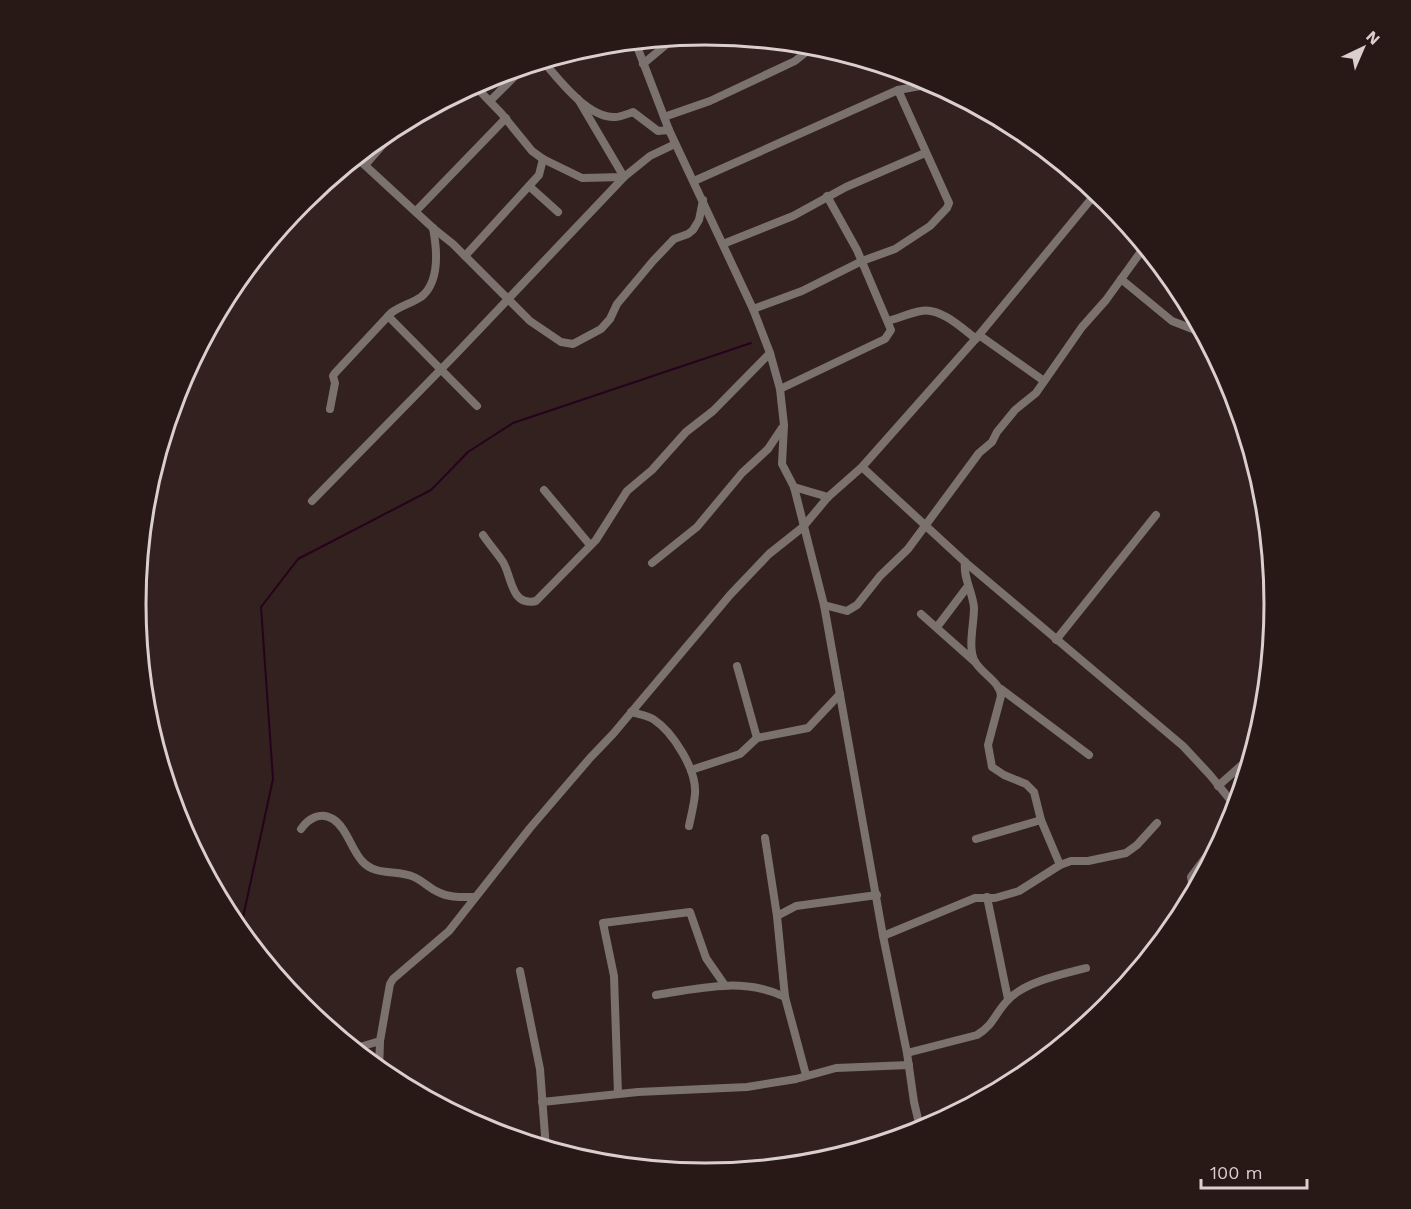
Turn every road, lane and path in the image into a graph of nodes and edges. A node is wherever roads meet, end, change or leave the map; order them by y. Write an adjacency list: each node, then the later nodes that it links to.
1 (664, 47): 4 (street)
2 (638, 49): 4 (street)
3 (804, 54): 12 (street)
4 (643, 64): 12 (street)
5 (549, 68): 10 (street)
6 (510, 81): 11 (street)
7 (916, 87): 8 (street)
8 (897, 90): 16 (street); 22 (street)
9 (481, 92): 11 (street)
10 (578, 99): 14 (street); 21 (street)
11 (490, 101): 13 (street)
12 (664, 117): 14 (street)
13 (506, 118): 18 (street); 27 (street)
14 (669, 130): 15 (street)
15 (675, 144): 21 (street); 22 (street)
16 (925, 153): 24 (street); 33 (street)
17 (375, 154): 20 (street)
18 (543, 159): 21 (street); 23 (street)
19 (363, 163): 20 (street)
20 (365, 165): 27 (street)
21 (624, 177): 35 (street)
22 (694, 181): 25 (street)
23 (529, 186): 28 (street); 32 (street)
24 (827, 196): 30 (street); 33 (street)
25 (703, 200): 30 (street); 35 (street)
26 (1091, 200): 40 (street)
27 (416, 212): 29 (street)
28 (558, 212)
29 (433, 228): 32 (street); 37 (street)
30 (723, 244): 36 (street)
31 (1140, 253): 34 (street)
32 (465, 256): 35 (street)
33 (862, 261): 36 (street); 38 (street)
34 (1121, 279): 39 (street); 43 (street)
35 (507, 299): 42 (street)
36 (753, 309): 41 (street)
37 (388, 316): 42 (street); 46 (street)
38 (888, 321): 40 (street); 44 (street)
39 (1192, 329)
40 (978, 337): 43 (street); 48 (street)
41 (771, 353): 44 (street); 57 (street)
42 (441, 369): 45 (street); 52 (street)
43 (1044, 381): 54 (street)
44 (780, 389): 47 (street)
45 (477, 406)
46 (330, 409)
47 (784, 425): 49 (street); 59 (street)
48 (862, 467): 51 (street); 54 (street)
49 (794, 488): 51 (street); 55 (street)
50 (544, 490): 57 (street)
51 (828, 497): 55 (street)
52 (312, 501)
53 (1156, 515): 64 (street)
54 (924, 525): 58 (street); 61 (street)
55 (803, 527): 61 (street); 69 (street)
56 (483, 535): 57 (street)
57 (590, 545)
58 (965, 562): 60 (street); 64 (street)
59 (652, 563)
60 (968, 586): 63 (street); 65 (street)
61 (824, 605): 68 (street)
62 (921, 614): 63 (street)
63 (937, 627): 65 (street)
64 (1056, 640): 74 (street)
65 (976, 663): 67 (street)
66 (737, 666): 70 (street)
67 (1001, 689): 71 (street); 76 (street)
68 (840, 694): 70 (street); 85 (street)
69 (631, 712): 73 (street); 86 (street)
70 (757, 738): 73 (street)
71 (1089, 755)
72 (1241, 766): 74 (street)
73 (691, 770): 78 (street)
74 (1218, 786): 75 (street)
75 (1229, 799)
76 (1041, 820): 81 (street); 82 (street)
77 (1157, 823): 82 (street)
78 (689, 826)
79 (301, 829): 86 (street)
80 (765, 838): 88 (street)
81 (976, 839)
82 (1060, 865): 87 (street)
83 (1199, 866): 84 (street)
84 (1192, 881)
85 (877, 895): 88 (street); 89 (street)
86 (475, 897): 96 (street)
87 (987, 897): 89 (street); 95 (street)
88 (777, 916): 94 (street)
89 (884, 936): 98 (street)
90 (1086, 968): 95 (street)
91 (520, 971): 103 (street)
92 (724, 984): 93 (street); 94 (street); 102 (street)
93 (656, 995)
94 (785, 997): 101 (street)
95 (1008, 999): 98 (street)
96 (380, 1041): 97 (street); 99 (street)
97 (363, 1046)
98 (907, 1053): 100 (street)
99 (379, 1059)
100 (909, 1065): 101 (street); 104 (street)
101 (806, 1075): 102 (street)
102 (618, 1094): 103 (street)
103 (542, 1101): 105 (street)
104 (919, 1122)
105 (545, 1140)

